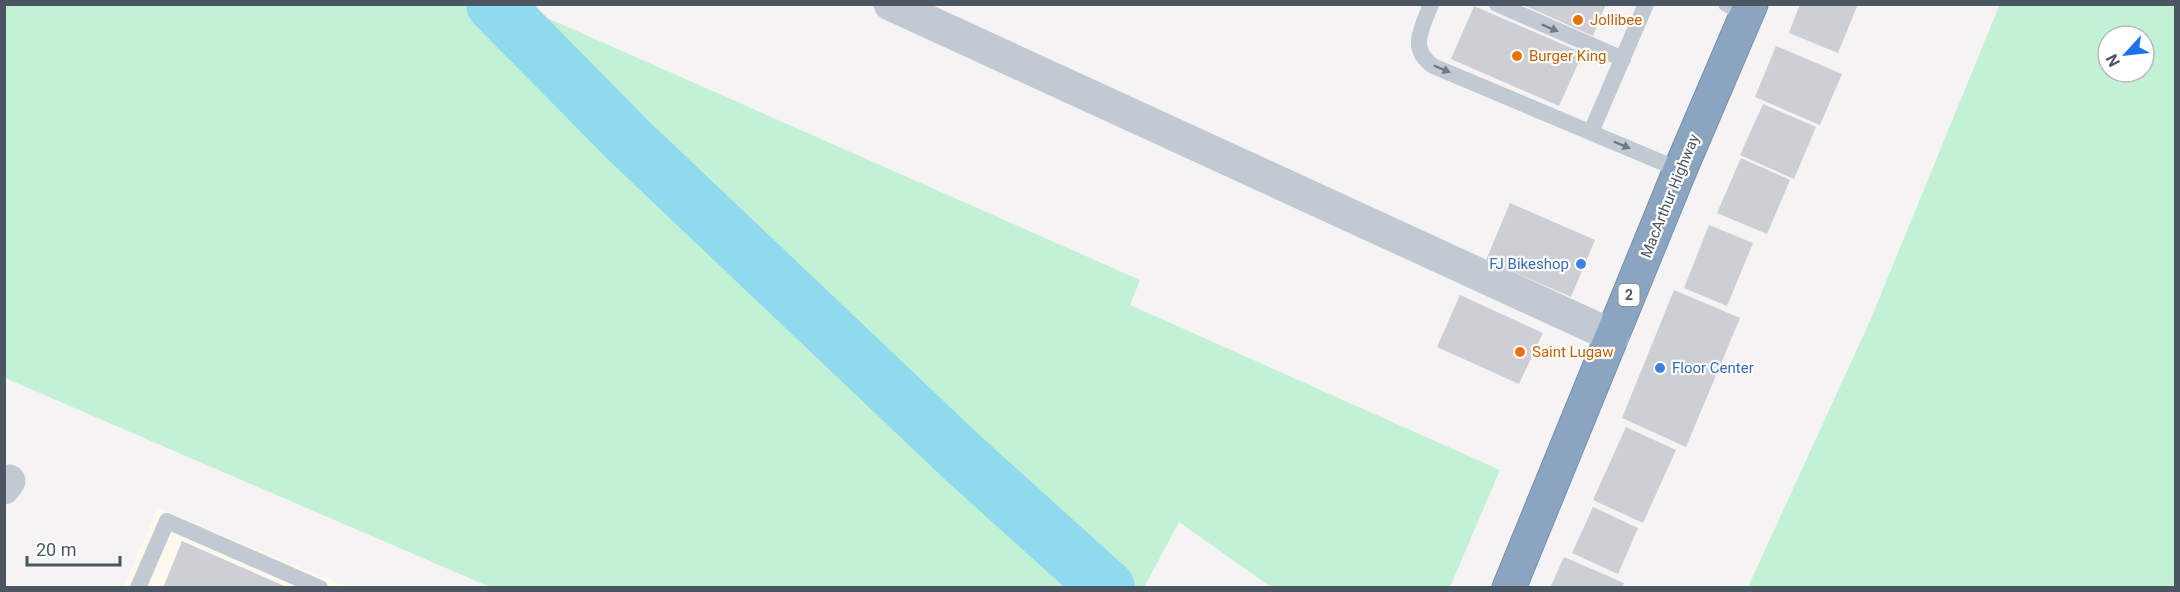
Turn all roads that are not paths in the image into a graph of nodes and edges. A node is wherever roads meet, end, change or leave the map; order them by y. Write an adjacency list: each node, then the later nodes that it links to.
1 (890, 4): 9 (street)
2 (1431, 4): 7 (lane, one-way to 7)
3 (1497, 4): 6 (lane, one-way to 6)
4 (1646, 4): 6 (lane)
5 (1742, 8): 8 (highway, MacArthur Highway / 2)
6 (1623, 59): 7 (lane)
7 (1591, 132): 8 (lane, one-way to 8)
8 (1680, 170): 9 (highway, MacArthur Highway / 2)
9 (1612, 336): 12 (highway, MacArthur Highway / 2)
10 (138, 588): 11 (lane)
11 (320, 588)
12 (1509, 588)

